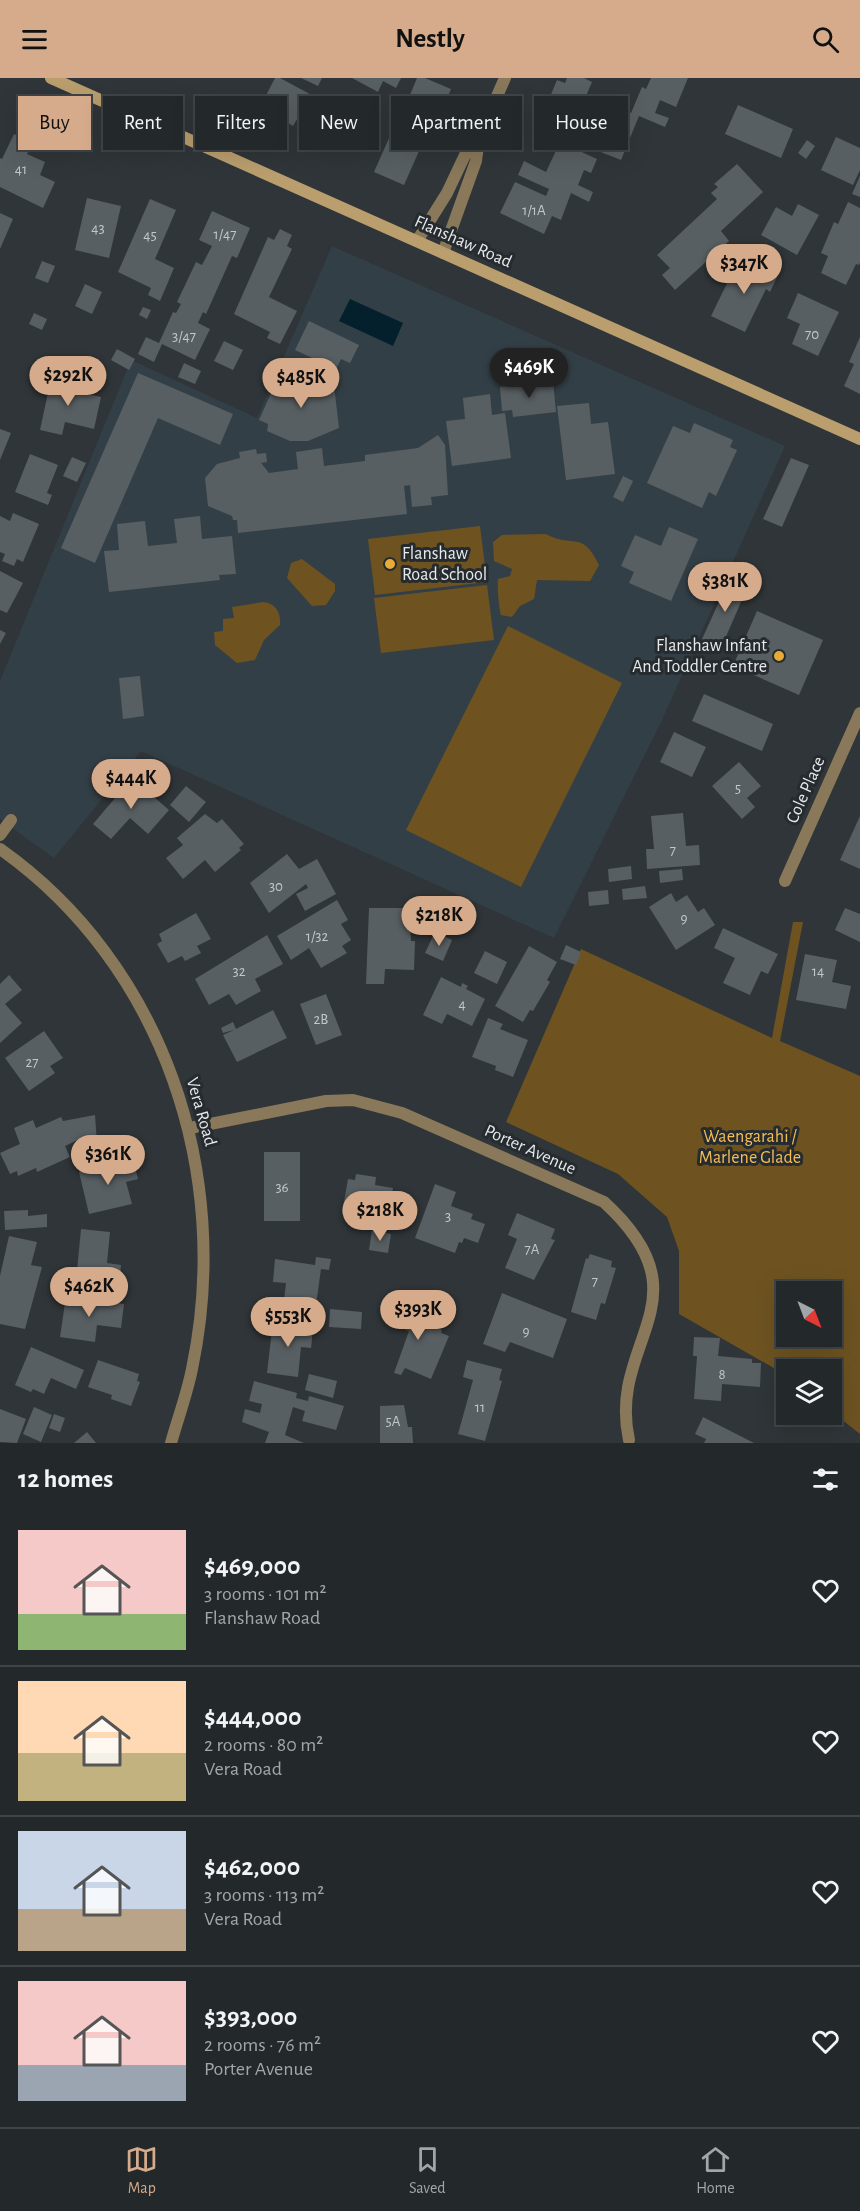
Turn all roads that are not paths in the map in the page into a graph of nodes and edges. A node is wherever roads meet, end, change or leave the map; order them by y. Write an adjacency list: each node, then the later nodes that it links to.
1 (51, 78): 6 (street, Flanshaw Road)
2 (505, 78): 3 (street)
3 (497, 96)
4 (469, 150): 6 (street)
5 (478, 150): 7 (street)
6 (417, 241): 7 (street, Flanshaw Road)
7 (443, 253): 8 (street, Flanshaw Road)
8 (860, 439)
9 (860, 713): 13 (street, Cole Place)
10 (11, 820): 11 (street)
11 (0, 835)
12 (0, 849): 14 (street, Vera Road)
13 (785, 881)
14 (190, 1128): 15 (street, Porter Avenue); 16 (street, Vera Road)
15 (629, 1440)
16 (171, 1443)

